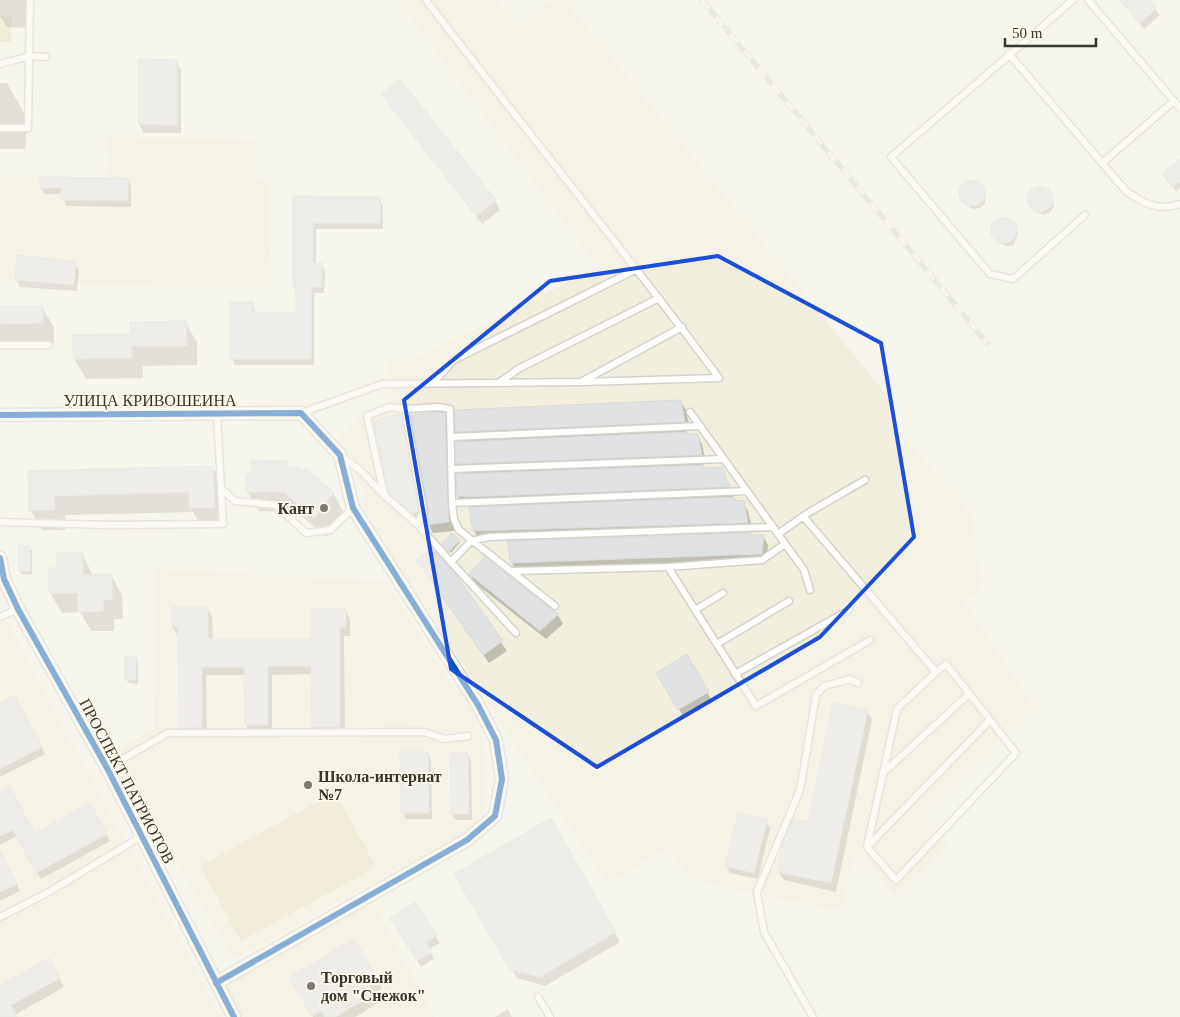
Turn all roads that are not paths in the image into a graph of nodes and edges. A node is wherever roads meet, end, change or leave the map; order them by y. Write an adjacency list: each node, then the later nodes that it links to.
1 (30, 0): 6 (lane)
2 (426, 0): 15 (lane)
3 (1073, 0): 5 (lane)
4 (1088, 0): 9 (lane)
5 (1009, 54): 12 (lane); 14 (lane)
6 (30, 56): 7 (lane); 8 (lane); 11 (lane)
7 (46, 57)
8 (0, 64)
9 (1174, 101): 10 (lane); 12 (lane)
10 (1180, 108)
11 (0, 128)
12 (1102, 163): 13 (lane)
13 (1180, 204)
14 (1085, 216)
15 (637, 269): 16 (lane); 21 (lane)
16 (659, 298): 17 (lane); 22 (lane)
17 (682, 327): 20 (lane); 20 (lane)
18 (0, 345): 19 (lane)
19 (48, 345)
20 (582, 382): 22 (lane)
21 (433, 383): 22 (lane); 25 (lane)
22 (499, 383)
23 (405, 409): 29 (lane); 36 (lane); 41 (lane)
24 (690, 412): 28 (lane)
25 (301, 413): 26 (street, УЛИЦА КРИВОШЕИНА); 30 (street)
26 (217, 414): 27 (street, УЛИЦА КРИВОШЕИНА); 34 (lane)
27 (0, 415)
28 (700, 426): 29 (lane); 31 (lane)
29 (451, 437): 32 (lane)
30 (340, 455): 36 (lane); 38 (street)
31 (724, 459): 32 (lane); 35 (lane)
32 (452, 469): 37 (lane)
33 (865, 480): 39 (lane)
34 (221, 488): 38 (lane); 40 (lane)
35 (747, 491): 37 (lane); 42 (lane)
36 (384, 496): 41 (lane)
37 (452, 502): 44 (lane)
38 (353, 508): 72 (street)
39 (803, 516): 43 (lane); 61 (lane)
40 (0, 522)
41 (417, 524): 47 (lane)
42 (773, 527): 43 (lane); 44 (lane)
43 (778, 534): 45 (lane)
44 (471, 541): 47 (lane); 49 (lane)
45 (785, 544): 48 (lane); 50 (lane)
46 (0, 558): 54 (street, ПРОСПЕКТ ПАТРИОТОВ)
47 (451, 562): 58 (lane)
48 (668, 567): 49 (lane); 55 (lane)
49 (513, 572): 53 (lane)
50 (810, 590)
51 (723, 593): 55 (lane)
52 (789, 601): 60 (lane)
53 (555, 606)
54 (18, 609): 57 (lane); 67 (street, ПРОСПЕКТ ПАТРИОТОВ)
55 (695, 610): 60 (lane)
56 (849, 610): 62 (lane)
57 (0, 617)
58 (516, 633)
59 (870, 640): 62 (lane)
60 (717, 644): 62 (lane)
61 (936, 672): 64 (lane); 68 (lane)
62 (736, 674)
63 (858, 684): 76 (lane)
64 (969, 694): 65 (lane); 68 (lane)
65 (990, 720): 70 (lane); 70 (lane)
66 (468, 736): 67 (lane)
67 (107, 768): 69 (street, ПРОСПЕКТ ПАТРИОТОВ)
68 (882, 774): 70 (lane)
69 (142, 836): 71 (lane); 72 (street, ПРОСПЕКТ ПАТРИОТОВ)
70 (867, 846)
71 (0, 917)
72 (216, 983): 74 (street, ПРОСПЕКТ ПАТРИОТОВ)
73 (538, 996): 75 (lane)
74 (234, 1017)
75 (550, 1017)
76 (813, 1017)

